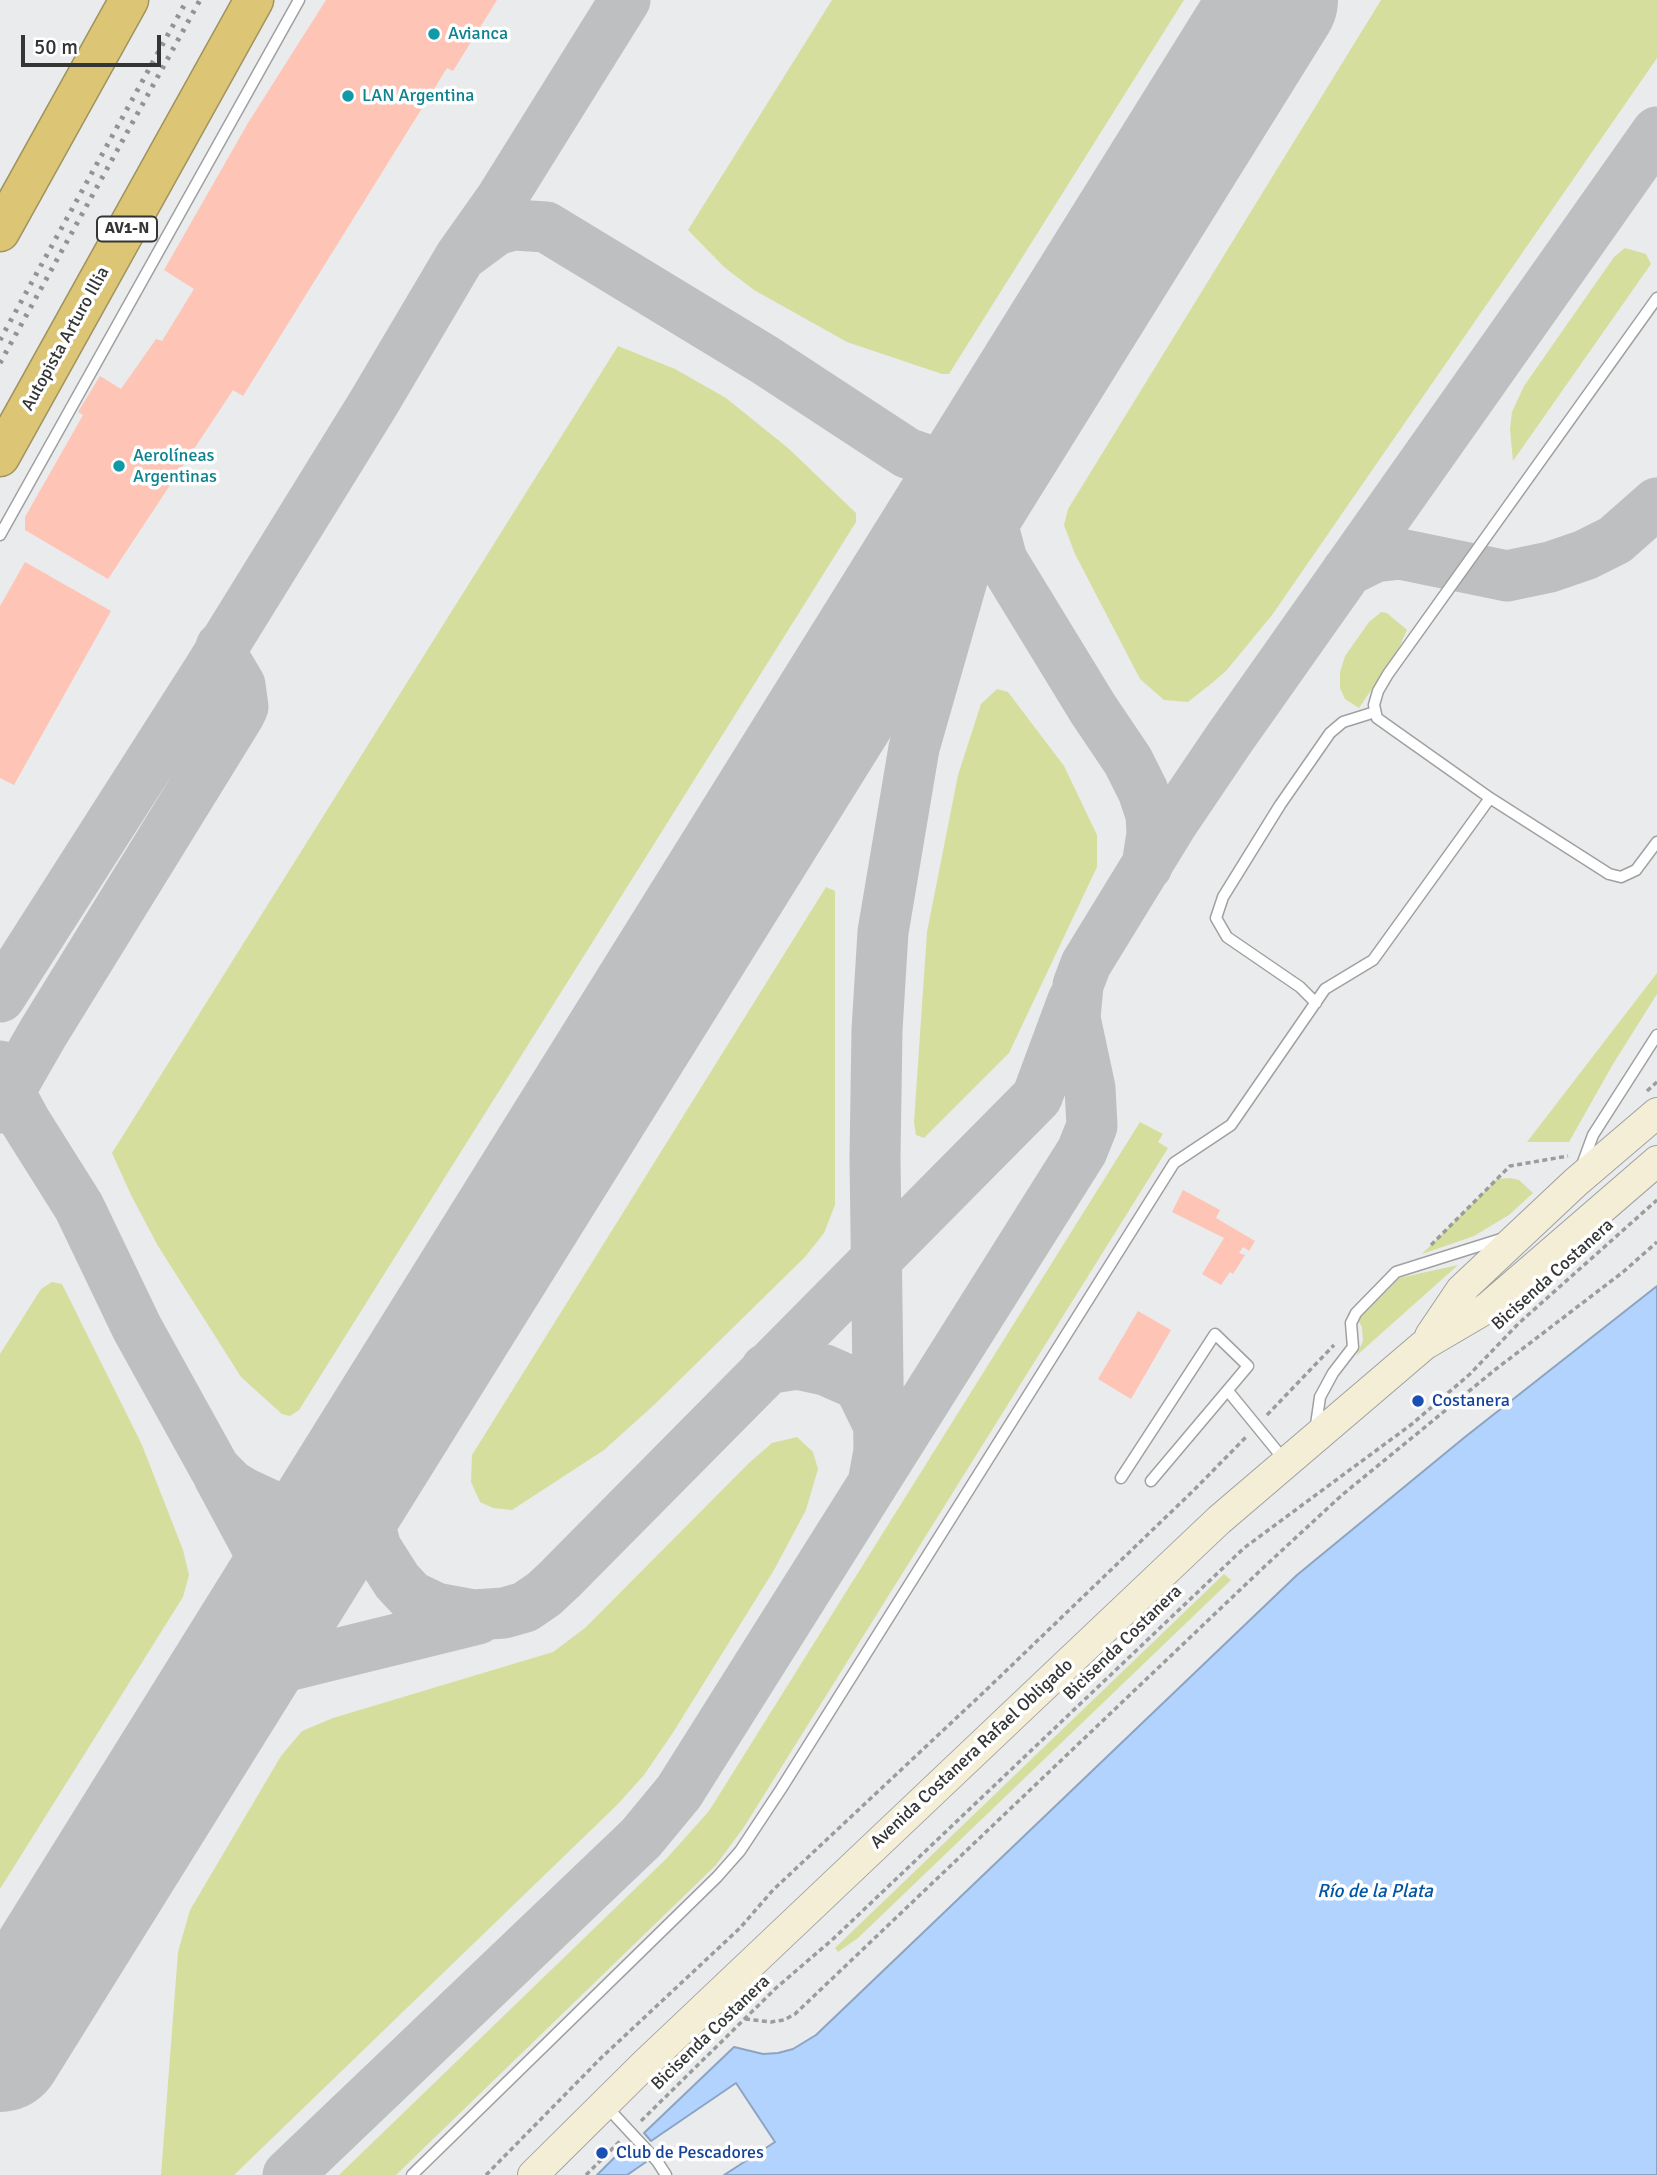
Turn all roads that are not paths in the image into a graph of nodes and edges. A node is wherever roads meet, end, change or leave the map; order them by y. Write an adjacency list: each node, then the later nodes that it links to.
1 (129, 0): 4 (highway)
2 (254, 0): 6 (highway, Autopista Arturo Illia / AV1-N)
3 (299, 0): 7 (lane)
4 (0, 232)
5 (1657, 298): 8 (lane)
6 (0, 457)
7 (0, 535)
8 (1375, 712): 9 (lane); 11 (lane)
9 (1490, 799): 10 (lane); 11 (lane)
10 (1657, 842)
11 (1316, 1003): 24 (lane)
12 (1656, 1037): 15 (lane)
13 (1650, 1103): 15 (main road, Avenida Costanera Rafael Obligado)
14 (1657, 1161): 17 (main road, Avenida Costanera Rafael Obligado)
15 (1576, 1182): 16 (main road, Avenida Costanera Rafael Obligado)
16 (1521, 1233): 17 (main road, Avenida Costanera Rafael Obligado); 19 (lane)
17 (1424, 1345): 19 (main road, Avenida Costanera Rafael Obligado)
18 (1228, 1391): 20 (lane); 21 (lane); 22 (lane)
19 (1315, 1438): 20 (main road, Avenida Costanera Rafael Obligado)
20 (1286, 1462): 23 (main road, Avenida Costanera Rafael Obligado)
21 (1121, 1478)
22 (1151, 1481)
23 (604, 2104): 25 (main road, Avenida Costanera Rafael Obligado); 26 (lane)
24 (412, 2175)
25 (533, 2175)
26 (666, 2175)

